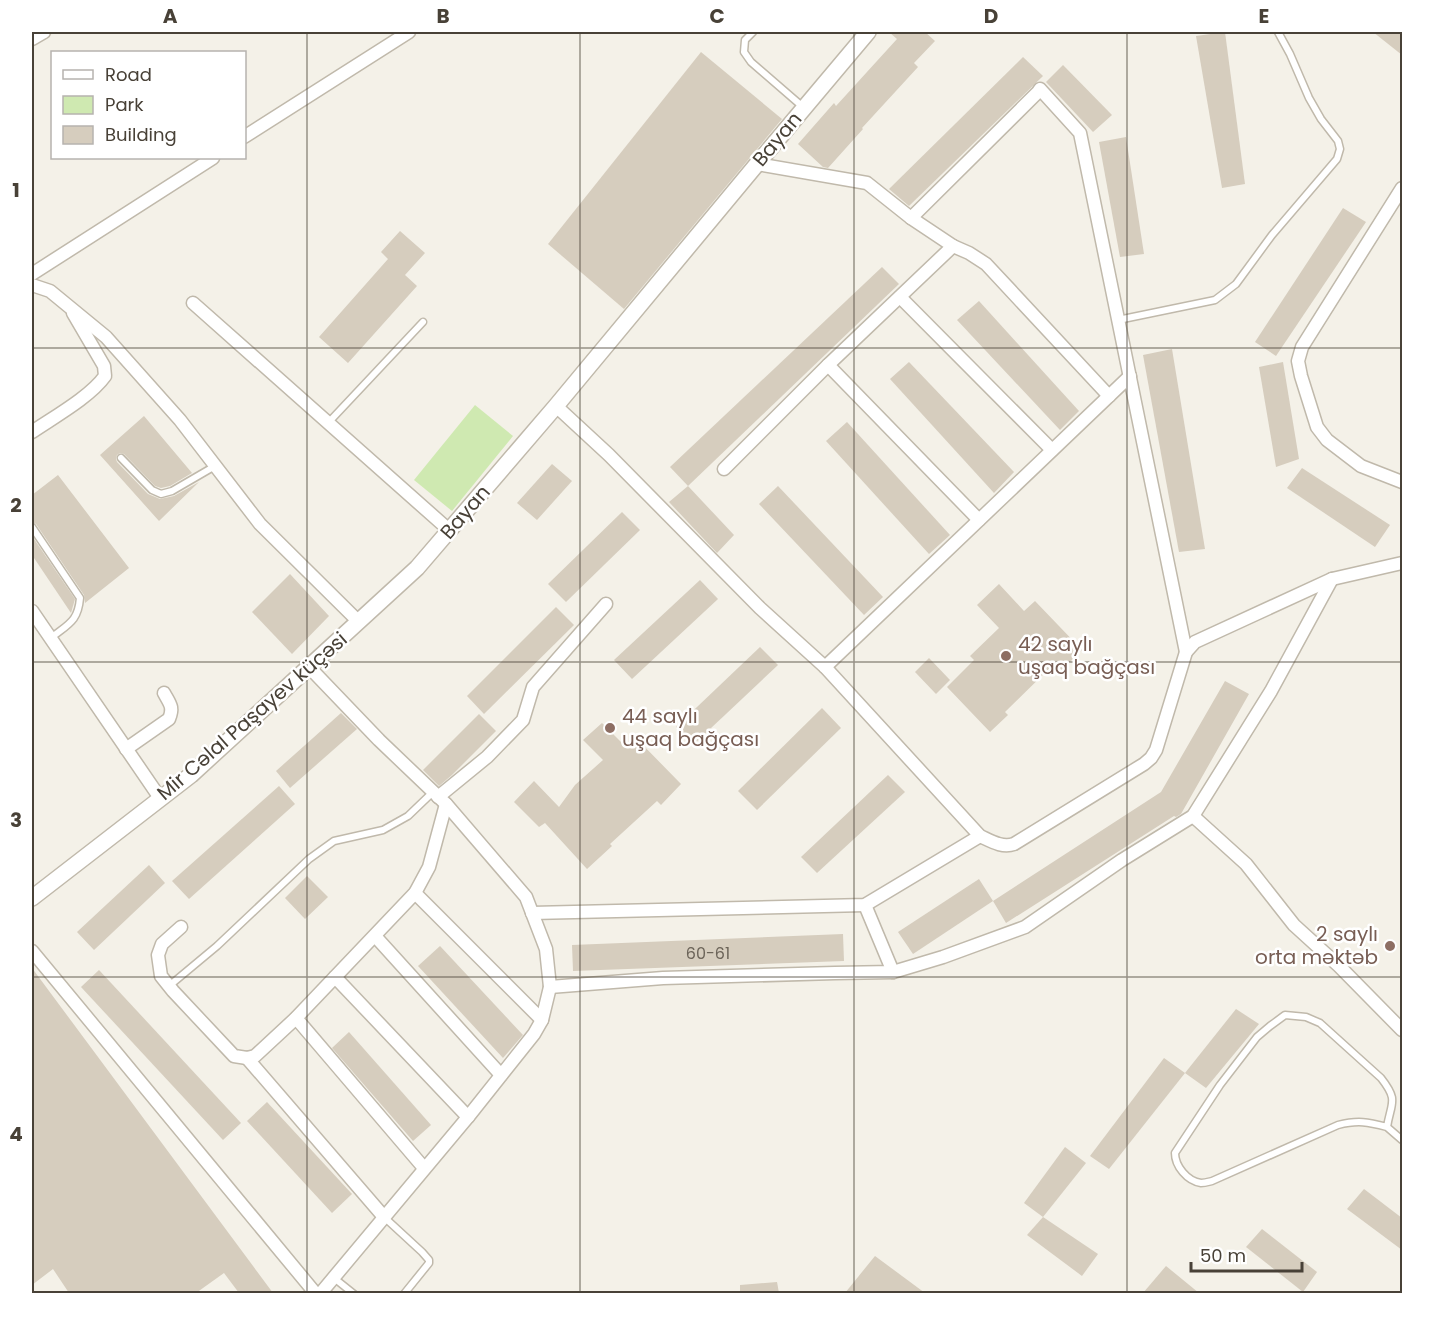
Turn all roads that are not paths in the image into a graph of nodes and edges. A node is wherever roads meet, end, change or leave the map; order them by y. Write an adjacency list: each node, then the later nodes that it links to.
1 (44, 32): 6 (street)
2 (410, 32): 8 (street)
3 (753, 32): 7 (lane)
4 (868, 32): 7 (street, Bayan)
5 (1278, 32): 19 (lane)
6 (32, 39)
7 (804, 108): 10 (street, Bayan)
8 (246, 136)
9 (211, 159): 14 (street)
10 (757, 164): 12 (street); 24 (street, Bayan)
11 (1402, 190): 31 (street)
12 (911, 218): 13 (street); 19 (street)
13 (953, 246): 16 (street); 23 (street)
14 (32, 274)
15 (32, 285): 18 (street)
16 (900, 297): 21 (street); 27 (street)
17 (193, 303): 25 (street)
18 (69, 305): 26 (street); 29 (street)
19 (1118, 320): 22 (street)
20 (423, 322): 25 (lane)
21 (828, 365): 30 (street); 32 (street)
22 (1130, 376): 23 (street); 41 (street)
23 (1109, 396): 27 (street)
24 (556, 406): 34 (street, Bayan); 43 (street)
25 (328, 423): 34 (street)
26 (32, 432)
27 (1052, 450): 32 (street)
28 (121, 458): 29 (lane)
29 (215, 466): 39 (street)
30 (724, 469)
31 (1402, 482)
32 (979, 520): 43 (street)
33 (32, 527): 40 (lane)
34 (449, 530): 39 (street, Bayan)
35 (1402, 563): 36 (street)
36 (1332, 579): 41 (street); 48 (street)
37 (606, 604): 47 (street)
38 (32, 611): 40 (street)
39 (359, 622): 42 (street, Mir Cəlal Paşayev küçəsi)
40 (50, 638): 45 (street)
41 (1186, 652): 49 (street)
42 (309, 667): 46 (street, Mir Cəlal Paşayev küçəsi); 47 (street)
43 (825, 667): 49 (street)
44 (164, 693): 45 (street)
45 (126, 749): 46 (street)
46 (160, 798): 51 (street, Mir Cəlal Paşayev küçəsi)
47 (439, 798): 50 (street); 53 (street); 59 (lane)
48 (1193, 816): 57 (street); 63 (street)
49 (980, 836): 52 (street)
50 (415, 893): 55 (street); 62 (street)
51 (32, 898)
52 (865, 905): 53 (street); 57 (street)
53 (532, 913): 60 (street)
54 (181, 927): 59 (street)
55 (375, 936): 58 (street); 65 (street)
56 (32, 951): 72 (street)
57 (893, 972): 60 (street)
58 (335, 977): 61 (street); 66 (street)
59 (169, 986): 64 (street)
60 (550, 987): 62 (street)
61 (296, 1018): 64 (street); 69 (street)
62 (542, 1020): 65 (street)
63 (1402, 1030)
64 (247, 1058): 70 (street)
65 (501, 1075): 66 (street)
66 (468, 1117): 69 (street)
67 (1387, 1127): 67 (lane); 68 (lane)
68 (1402, 1140)
69 (424, 1168): 70 (street)
70 (384, 1217): 71 (street); 75 (lane)
71 (333, 1278): 73 (street); 74 (lane)
72 (316, 1293)
73 (321, 1293)
74 (354, 1293)
75 (404, 1293)

